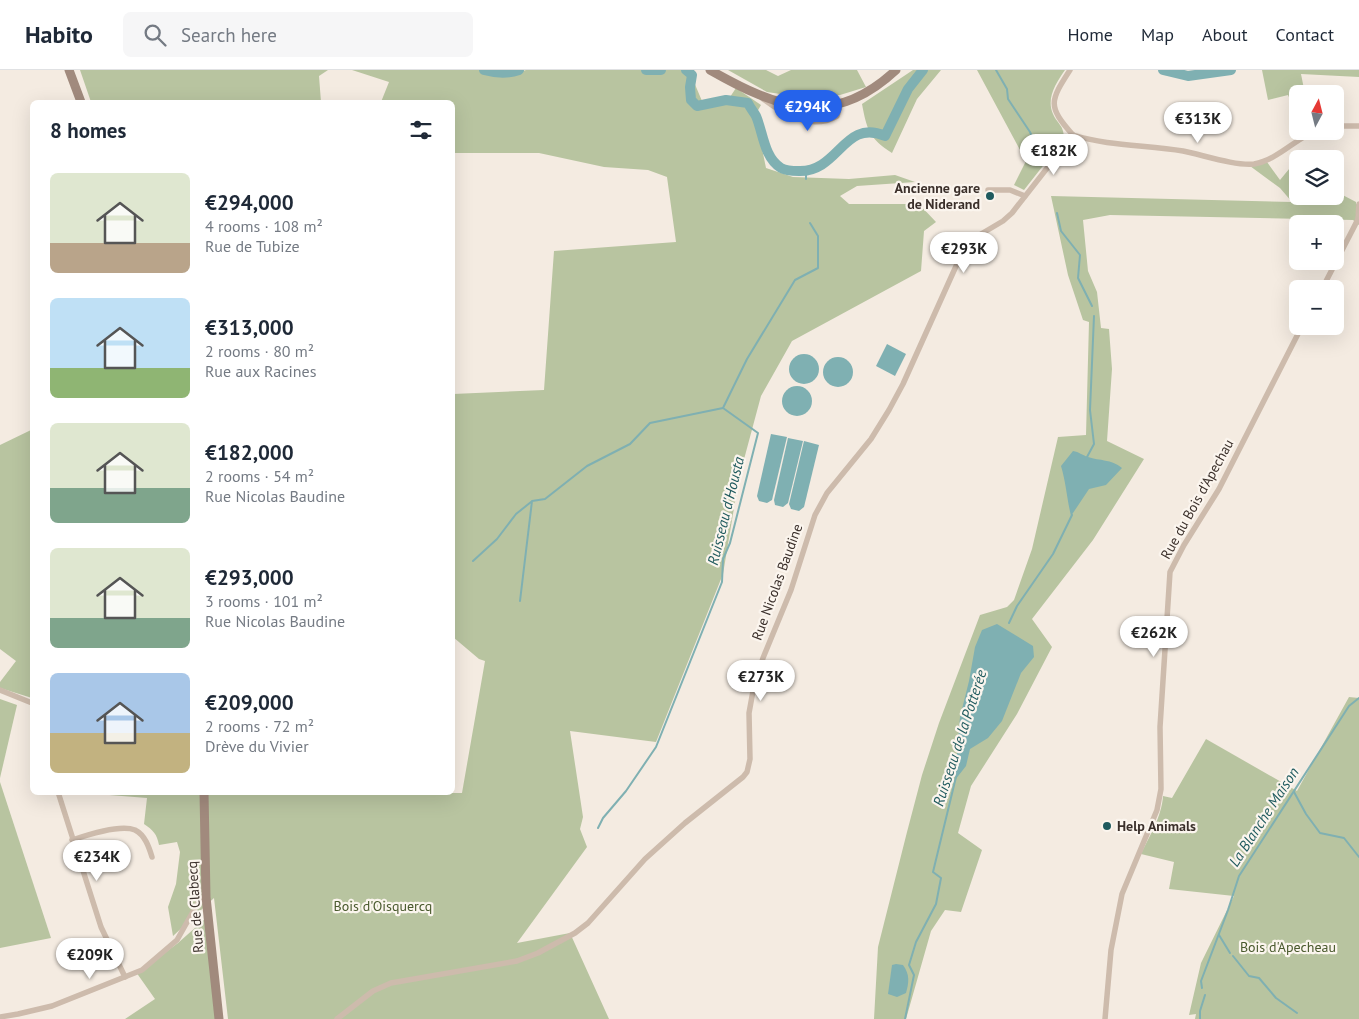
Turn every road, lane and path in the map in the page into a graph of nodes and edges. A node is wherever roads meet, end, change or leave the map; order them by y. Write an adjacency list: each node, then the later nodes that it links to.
1 (69, 70): 6 (street)
2 (710, 70): 5 (street)
3 (896, 70): 7 (street)
4 (1070, 70): 10 (street)
5 (760, 96): 7 (street); 7 (street)
6 (80, 100)
7 (838, 104)
8 (1344, 126): 9 (street)
9 (1359, 126)
10 (1073, 135): 11 (street); 13 (street, Rue Nicolas Baudine)
11 (1297, 140)
12 (988, 190): 13 (street)
13 (1025, 196): 28 (street, Rue Nicolas Baudine)
14 (1359, 204): 15 (street)
15 (1359, 212): 16 (street)
16 (1327, 280)
17 (1297, 335): 29 (street, Rue du Bois d'Apechau)
18 (0, 690): 19 (street)
19 (30, 702)
20 (59, 795): 22 (street)
21 (204, 795): 24 (street, Rue de Clabecq)
22 (72, 840): 23 (street); 25 (street)
23 (152, 857)
24 (206, 897): 25 (street); 27 (street, Rue de Clabecq)
25 (125, 977): 26 (street)
26 (0, 1016)
27 (218, 1019)
28 (337, 1019)
29 (1105, 1019)

